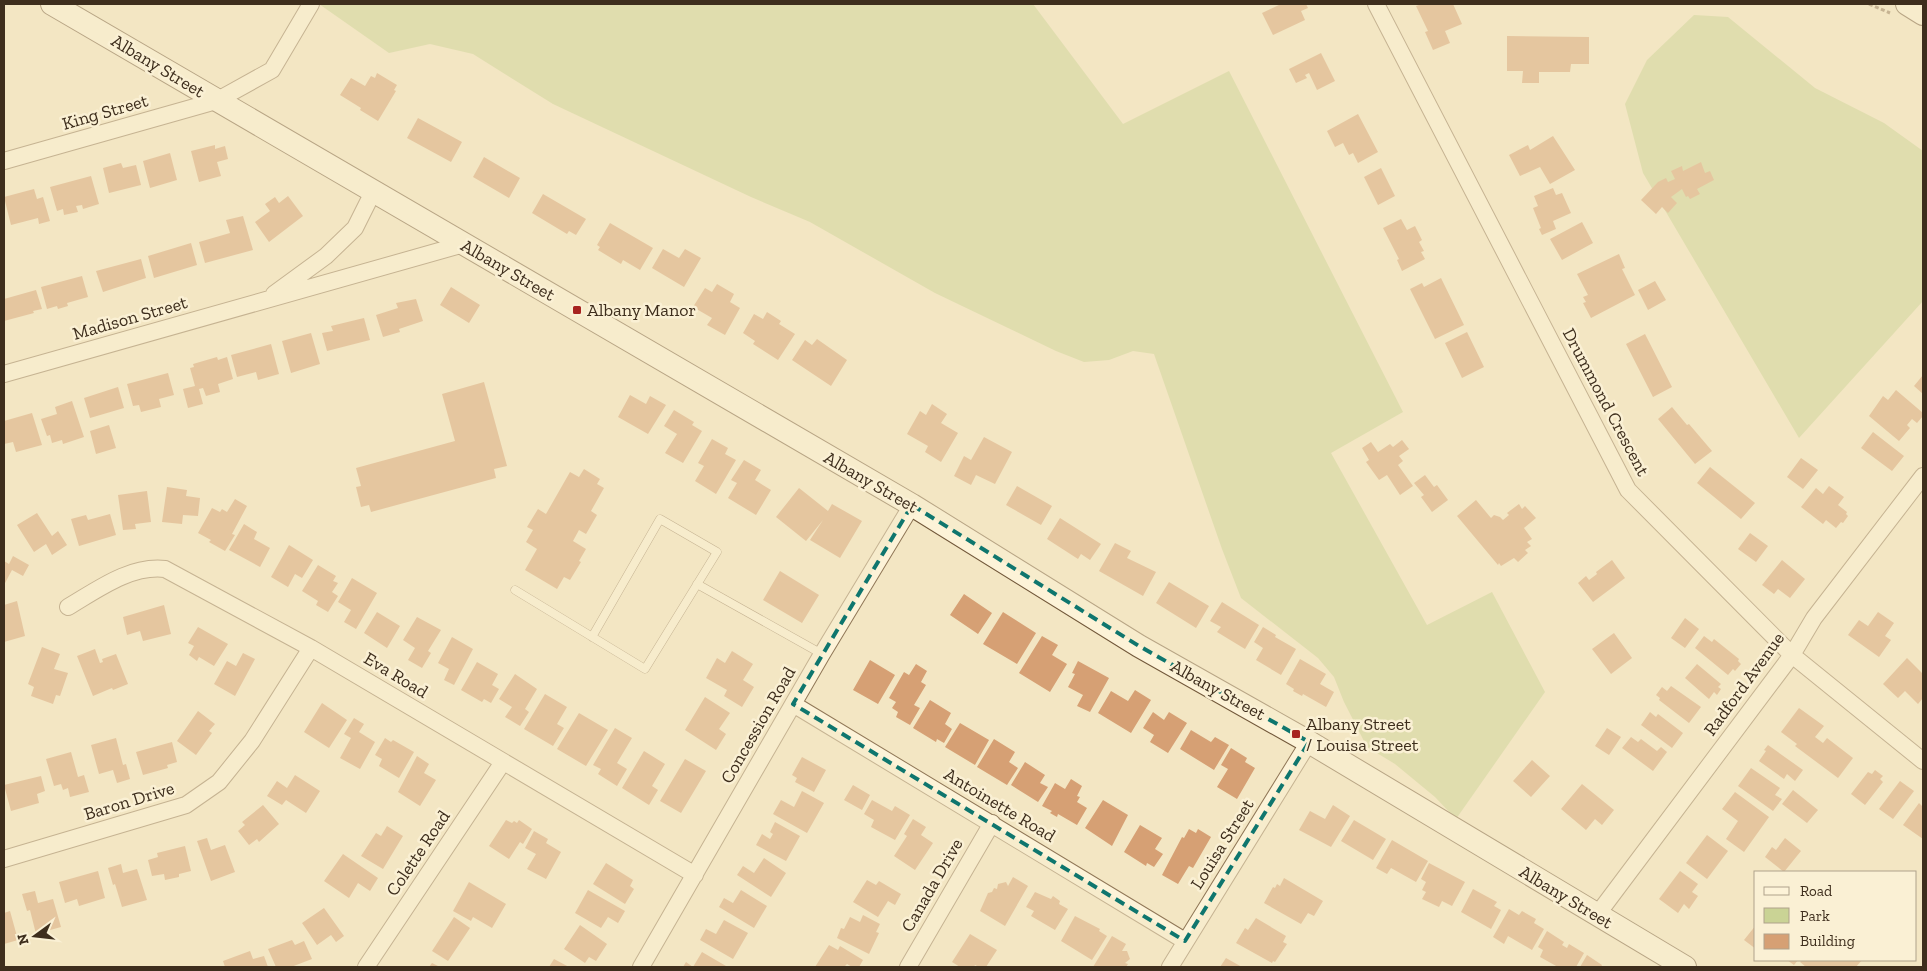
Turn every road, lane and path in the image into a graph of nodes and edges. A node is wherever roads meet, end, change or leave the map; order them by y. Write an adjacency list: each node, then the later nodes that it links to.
1 (52, 4): 7 (street, Albany Street)
2 (311, 4): 7 (street, King Street)
3 (1376, 4): 21 (street, Drummond Crescent)
4 (1869, 4): 5 (path)
5 (1902, 10): 6 (street)
6 (1923, 14)
7 (216, 101): 8 (street, King Street); 9 (street, Albany Street)
8 (4, 161)
9 (373, 192): 10 (street, Albany Street); 11 (street, Madison Street)
10 (464, 244): 11 (street, Madison Street); 14 (street, Albany Street)
11 (266, 300): 12 (street, Madison Street)
12 (4, 374)
13 (1923, 476): 21 (street, Radford Avenue)
14 (912, 506): 20 (street, Concession Road); 23 (street, Albany Street)
15 (697, 584): 18 (lane); 18 (lane); 20 (lane)
16 (515, 590): 18 (lane)
17 (68, 608): 19 (street, Eva Road)
18 (592, 637)
19 (311, 648): 25 (street, Eva Road); 27 (street, Baron Drive)
20 (822, 654): 22 (street, Concession Road)
21 (1792, 655): 24 (street, Drummond Crescent); 29 (street, Radford Avenue)
22 (793, 704): 26 (street, Antoinette Road); 28 (street, Concession Road)
23 (1309, 742): 29 (street, Albany Street); 30 (street, Louisa Street)
24 (1923, 761)
25 (503, 762): 28 (street, Eva Road); 31 (street, Colette Road)
26 (992, 823): 30 (street, Antoinette Road); 33 (street, Canada Drive)
27 (4, 860)
28 (695, 875): 32 (street, Concession Road)
29 (1597, 915): 35 (street, Albany Street)
30 (1185, 942): 34 (street, Louisa Street)
31 (366, 967)
32 (642, 967)
33 (908, 967)
34 (1170, 967)
35 (1686, 967)

